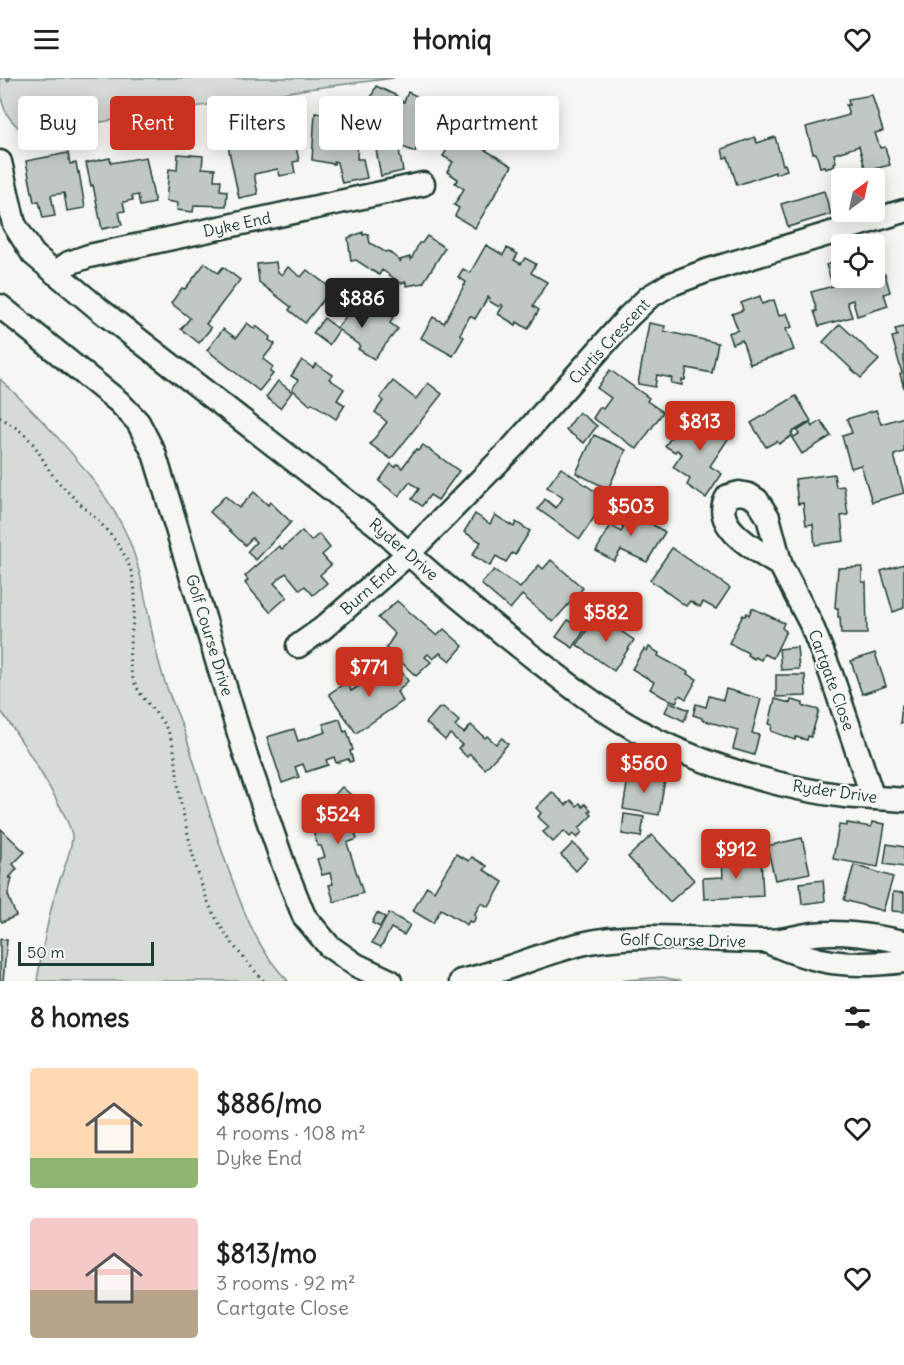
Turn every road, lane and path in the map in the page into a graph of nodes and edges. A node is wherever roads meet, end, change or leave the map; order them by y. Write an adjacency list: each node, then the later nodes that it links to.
1 (0, 162): 4 (street, Ryder Drive)
2 (423, 184): 4 (street, Dyke End)
3 (904, 211): 7 (street, Curtis Crescent)
4 (55, 273): 7 (street, Ryder Drive)
5 (0, 306): 16 (street, Golf Course Drive)
6 (0, 417): 15 (path)
7 (408, 554): 9 (street, Burn End); 10 (street, Ryder Drive)
8 (781, 566): 10 (street, Cartgate Close)
9 (298, 646)
10 (873, 798): 11 (street, Ryder Drive)
11 (904, 800)
12 (768, 942): 13 (street, Golf Course Drive); 14 (street, Golf Course Drive); 17 (street, Golf Course Drive)
13 (904, 942)
14 (904, 961)
15 (264, 981)
16 (390, 981)
17 (461, 981)

